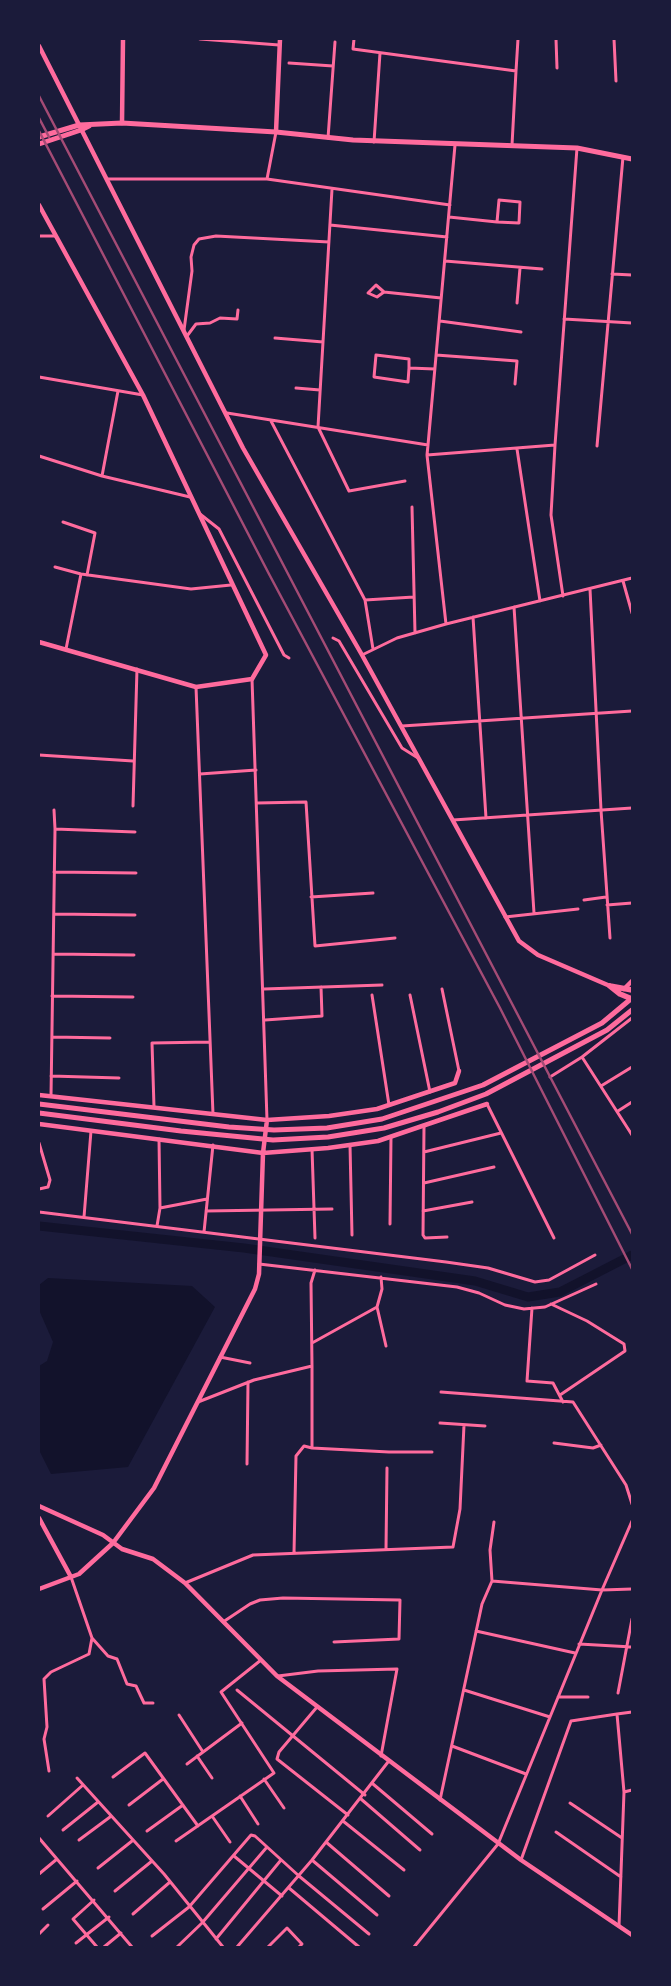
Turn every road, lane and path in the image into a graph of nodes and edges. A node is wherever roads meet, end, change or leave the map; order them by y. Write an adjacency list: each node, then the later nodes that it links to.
1 (123, 39): 17 (street)
2 (200, 39): 10 (street)
3 (280, 39): 10 (street)
4 (354, 39): 11 (street)
5 (518, 39): 15 (street)
6 (556, 39): 14 (street)
7 (614, 39): 16 (street)
8 (335, 42): 13 (street)
9 (39, 46): 18 (street)
10 (279, 46): 19 (street)
11 (380, 53): 15 (street); 22 (street)
12 (289, 63): 13 (street)
13 (333, 66): 21 (street)
14 (557, 68)
15 (516, 71): 25 (street)
16 (616, 81)
17 (122, 124): 18 (main road); 19 (main road)
18 (80, 128): 20 (main road); 23 (main road); 29 (street)
19 (276, 132): 21 (main road); 30 (street)
20 (39, 137)
21 (328, 138): 22 (main road)
22 (374, 142): 24 (main road)
23 (39, 144)
24 (456, 145): 25 (main road); 33 (street)
25 (512, 147): 26 (main road)
26 (577, 148): 27 (main road); 50 (street)
27 (623, 157): 28 (main road); 44 (street)
28 (632, 158)
29 (106, 179): 30 (street); 54 (street)
30 (267, 179): 31 (street)
31 (332, 188): 33 (street); 36 (street)
32 (39, 205): 38 (street)
33 (450, 206): 34 (street)
34 (449, 217): 35 (street); 39 (street)
35 (497, 222): 35 (street)
36 (330, 225): 39 (street); 40 (street)
37 (39, 236): 38 (street)
38 (56, 236): 67 (street)
39 (447, 237): 41 (street)
40 (329, 242): 54 (street); 58 (street)
41 (445, 261): 42 (street); 47 (street)
42 (520, 268): 43 (street); 48 (street)
43 (542, 269)
44 (612, 274): 45 (street); 52 (street)
45 (632, 275)
46 (384, 292): 47 (street)
47 (441, 298): 51 (street)
48 (517, 303)
49 (238, 310): 56 (street)
50 (564, 319): 52 (street); 72 (street)
51 (439, 321): 55 (street); 59 (street)
52 (608, 322): 53 (street); 73 (street)
53 (632, 323)
54 (184, 330): 56 (street)
55 (521, 332)
56 (187, 336): 68 (street)
57 (275, 338): 58 (street)
58 (323, 342): 65 (street)
59 (436, 355): 61 (street); 63 (street)
60 (409, 368): 60 (street); 61 (street)
61 (435, 369): 71 (street)
62 (39, 378): 66 (street)
63 (515, 384)
64 (296, 388): 65 (street)
65 (320, 390): 70 (street)
66 (118, 391): 67 (street); 77 (street)
67 (142, 396): 79 (street)
68 (226, 413): 69 (street); 103 (street)
69 (270, 420): 70 (street); 92 (street)
70 (318, 428): 71 (street); 78 (street)
71 (428, 445): 76 (street)
72 (555, 445): 74 (street); 90 (street)
73 (597, 446)
74 (517, 449): 76 (street); 93 (street)
75 (39, 456): 77 (street)
76 (427, 456): 97 (street)
77 (102, 476): 79 (street)
78 (405, 481)
79 (190, 497): 81 (street)
80 (412, 507): 91 (street)
81 (198, 512): 88 (street); 104 (street)
82 (63, 522): 85 (street)
83 (55, 568): 84 (street)
84 (81, 574): 85 (street); 101 (street)
85 (87, 575): 88 (street)
86 (632, 578): 87 (street)
87 (623, 580): 89 (street); 95 (street)
88 (231, 585): 106 (street)
89 (590, 589): 90 (street); 109 (street)
90 (563, 596): 93 (street)
91 (414, 597): 92 (street); 98 (street)
92 (365, 600): 102 (street)
93 (540, 601): 94 (street)
94 (514, 607): 96 (street); 110 (street)
95 (632, 613)
96 (473, 617): 97 (street); 111 (street)
97 (446, 624): 98 (street)
98 (414, 633): 102 (street)
99 (333, 638): 114 (street)
100 (39, 642): 101 (street)
101 (66, 649): 105 (street)
102 (373, 649): 103 (street)
103 (362, 655): 112 (street)
104 (290, 658)
105 (137, 669): 107 (street); 115 (street)
106 (252, 679): 107 (street); 116 (street)
107 (196, 687): 117 (street)
108 (632, 711): 109 (street)
109 (597, 713): 110 (street); 122 (street)
110 (522, 718): 111 (street); 123 (street)
111 (480, 721): 112 (street); 124 (street)
112 (402, 726): 114 (street)
113 (39, 755): 115 (street)
114 (420, 760): 125 (street)
115 (133, 761): 119 (street)
116 (256, 770): 117 (street); 118 (street)
117 (200, 774): 163 (street)
118 (257, 803): 131 (street); 149 (street)
119 (133, 806)
120 (632, 808): 122 (street)
121 (54, 810): 126 (street)
122 (601, 810): 123 (street); 132 (street)
123 (526, 815): 124 (street); 137 (street)
124 (486, 818): 125 (street)
125 (453, 820): 140 (street)
126 (55, 829): 127 (street); 128 (street)
127 (135, 832)
128 (54, 872): 129 (street); 138 (street)
129 (136, 873)
130 (373, 893): 131 (street)
131 (311, 897): 141 (street)
132 (606, 897): 133 (street); 135 (street)
133 (584, 900)
134 (632, 903): 135 (street)
135 (607, 905): 142 (street)
136 (578, 909): 137 (street)
137 (534, 913): 140 (street)
138 (53, 914): 139 (street); 143 (street)
139 (136, 915)
140 (505, 917): 147 (street)
141 (395, 938)
142 (610, 938)
143 (53, 954): 144 (street); 155 (street)
144 (134, 955)
145 (632, 981): 151 (street)
146 (382, 985): 148 (street)
147 (610, 986): 151 (main road); 153 (main road)
148 (321, 987): 149 (street); 160 (street)
149 (264, 989): 160 (street)
150 (442, 989): 166 (street)
151 (629, 989): 153 (street)
152 (372, 994): 177 (street)
153 (620, 994): 157 (main road)
154 (410, 995): 171 (street)
155 (52, 996): 156 (street); 161 (street)
156 (133, 997)
157 (632, 998): 175 (main road)
158 (632, 1010): 180 (main road)
159 (632, 1018): 164 (street)
160 (265, 1020): 182 (street)
161 (52, 1037): 162 (street); 167 (street)
162 (110, 1038)
163 (210, 1042): 178 (street); 181 (street)
164 (582, 1057): 168 (street); 170 (street)
165 (632, 1067): 170 (street)
166 (460, 1071): 171 (street)
167 (51, 1076): 169 (street); 173 (street)
168 (550, 1077)
169 (119, 1078)
170 (601, 1086): 179 (street)
171 (430, 1092): 177 (street)
172 (39, 1095): 173 (street)
173 (51, 1096): 178 (street)
174 (632, 1102): 179 (street)
175 (39, 1104)
176 (487, 1104): 184 (street); 186 (street)
177 (389, 1105): 182 (street)
178 (154, 1107): 181 (street)
179 (618, 1111): 187 (street)
180 (39, 1113)
181 (213, 1114): 182 (street)
182 (267, 1120): 195 (street)
183 (39, 1124): 185 (street)
184 (424, 1127): 188 (street); 194 (street)
185 (91, 1130): 189 (street); 208 (street)
186 (501, 1133): 194 (street); 215 (street)
187 (632, 1135)
188 (391, 1137): 192 (street); 209 (street)
189 (159, 1139): 191 (street); 201 (street)
190 (39, 1143): 198 (street)
191 (213, 1145): 195 (street); 199 (street)
192 (350, 1145): 193 (street); 212 (street)
193 (312, 1148): 195 (street); 205 (street)
194 (424, 1152): 197 (street)
195 (263, 1153): 204 (street)
196 (494, 1166): 197 (street)
197 (424, 1182): 206 (street)
198 (39, 1189)
199 (207, 1199): 201 (street); 203 (street)
200 (472, 1202): 206 (street)
201 (160, 1208): 210 (street)
202 (332, 1209): 205 (street)
203 (206, 1211): 204 (street); 211 (street)
204 (261, 1211): 205 (street); 216 (street)
205 (314, 1211): 214 (street)
206 (423, 1211): 213 (street)
207 (39, 1212): 208 (street)
208 (84, 1217): 210 (street)
209 (390, 1224)
210 (158, 1226): 211 (street)
211 (204, 1232): 216 (street)
212 (352, 1235)
213 (447, 1237)
214 (315, 1238)
215 (554, 1238)
216 (261, 1241): 217 (street); 218 (street)
217 (595, 1255)
218 (259, 1262): 219 (street); 227 (street)
219 (315, 1270): 220 (street); 225 (street)
220 (382, 1277): 223 (street); 224 (street)
221 (596, 1284): 222 (street)
222 (552, 1304): 224 (street); 232 (street)
223 (376, 1307): 225 (street); 226 (street)
224 (532, 1308): 232 (street)
225 (312, 1343): 229 (street)
226 (386, 1346)
227 (220, 1357): 228 (street); 234 (street)
228 (250, 1363)
229 (312, 1366): 230 (street); 240 (street)
230 (248, 1382): 234 (street); 242 (street)
231 (441, 1392): 233 (street)
232 (560, 1395): 233 (street)
233 (563, 1402): 239 (street)
234 (197, 1403): 249 (street)
235 (440, 1423): 236 (street)
236 (464, 1425): 237 (street); 250 (street)
237 (485, 1426)
238 (554, 1443): 239 (street)
239 (601, 1446): 244 (street)
240 (312, 1448): 241 (street); 251 (street)
241 (432, 1452)
242 (247, 1464)
243 (387, 1468): 250 (street)
244 (632, 1504)
245 (39, 1506): 249 (street)
246 (39, 1518): 252 (street)
247 (632, 1521): 257 (street)
248 (494, 1522): 253 (street)
249 (113, 1543): 252 (street); 254 (street)
250 (386, 1549): 251 (street)
251 (294, 1553): 254 (street)
252 (71, 1577): 255 (street); 261 (street)
253 (492, 1581): 257 (street); 260 (street)
254 (186, 1583): 259 (street)
255 (39, 1588)
256 (632, 1589): 257 (street)
257 (602, 1590): 263 (street)
258 (632, 1619): 264 (street)
259 (223, 1622): 262 (street); 267 (street)
260 (476, 1631): 266 (street); 270 (street)
261 (92, 1638): 274 (street); 288 (street)
262 (334, 1642)
263 (579, 1644): 264 (street); 266 (street)
264 (627, 1647): 265 (street); 271 (street)
265 (632, 1647)
266 (576, 1653): 272 (street)
267 (261, 1660): 268 (street); 280 (street)
268 (277, 1676): 275 (street); 285 (street)
269 (237, 1690): 281 (street)
270 (464, 1690): 279 (street); 282 (street)
271 (618, 1693)
272 (558, 1697): 273 (street); 279 (street)
273 (588, 1697)
274 (153, 1703)
275 (317, 1707): 281 (street); 285 (street)
276 (632, 1712): 277 (street)
277 (617, 1714): 298 (street); 333 (street)
278 (179, 1715): 283 (street)
279 (550, 1717): 289 (street)
280 (242, 1723): 283 (street); 294 (street)
281 (293, 1736): 299 (street); 308 (street)
282 (452, 1746): 289 (street); 302 (street)
283 (203, 1752): 284 (street)
284 (197, 1756): 287 (street); 293 (street)
285 (381, 1756): 286 (street)
286 (388, 1762): 295 (street); 302 (street)
287 (187, 1764)
288 (49, 1771)
289 (526, 1774): 326 (street)
290 (77, 1778): 296 (street)
291 (113, 1778): 292 (street)
292 (163, 1778): 305 (street); 306 (street)
293 (212, 1778)
294 (264, 1779): 300 (street); 307 (street)
295 (373, 1784): 299 (street); 318 (street)
296 (83, 1785): 303 (street); 309 (street)
297 (632, 1790): 298 (street)
298 (624, 1792): 320 (street)
299 (365, 1795): 301 (street)
300 (240, 1796): 310 (street); 313 (street)
301 (361, 1799): 308 (street); 328 (street)
302 (440, 1800): 326 (street)
303 (98, 1802): 311 (street); 315 (street)
304 (570, 1803): 320 (street)
305 (129, 1804)
306 (182, 1805): 314 (street); 316 (street)
307 (284, 1808)
308 (348, 1815): 312 (street)
309 (48, 1816)
310 (212, 1816): 314 (street); 324 (street)
311 (110, 1817): 321 (street); 322 (street)
312 (343, 1822): 325 (street); 337 (street)
313 (258, 1824)
314 (198, 1826): 323 (street)
315 (63, 1830)
316 (147, 1831)
317 (556, 1832): 340 (street)
318 (432, 1834)
319 (39, 1838): 330 (street)
320 (623, 1838): 340 (street)
321 (79, 1840)
322 (132, 1841): 334 (street); 335 (street)
323 (176, 1841)
324 (230, 1842)
325 (326, 1842): 332 (street); 347 (street)
326 (498, 1844): 333 (street); 375 (street)
327 (267, 1847): 329 (street); 331 (street); 336 (street)
328 (420, 1850)
329 (234, 1856): 336 (street); 349 (street)
330 (57, 1859): 338 (street); 341 (street)
331 (281, 1860): 339 (street); 342 (street)
332 (312, 1860): 339 (street); 352 (street)
333 (522, 1860): 356 (street)
334 (152, 1862): 343 (street); 345 (street)
335 (98, 1868)
336 (249, 1868): 342 (street); 354 (street)
337 (404, 1870)
338 (39, 1874)
339 (299, 1876): 344 (street); 359 (street)
340 (621, 1877): 356 (street)
341 (77, 1881): 348 (street); 350 (street)
342 (264, 1881): 346 (street); 363 (street)
343 (170, 1882): 349 (street); 351 (street)
344 (289, 1888): 346 (street); 374 (street)
345 (115, 1891)
346 (282, 1896): 371 (street)
347 (389, 1896)
348 (94, 1900): 353 (street); 360 (street)
349 (189, 1907): 354 (street); 362 (street)
350 (44, 1909)
351 (133, 1914)
352 (377, 1914)
353 (109, 1917): 357 (street); 360 (street)
354 (202, 1923): 363 (street); 369 (street)
355 (48, 1925): 358 (street)
356 (619, 1927): 361 (street)
357 (121, 1933): 367 (street); 368 (street)
358 (39, 1934)
359 (369, 1934)
360 (86, 1935): 364 (street); 366 (street)
361 (632, 1935)
362 (152, 1936)
363 (216, 1939): 370 (street)
364 (76, 1943)
365 (304, 1946): 372 (street); 373 (street)
366 (97, 1947)
367 (104, 1947)
368 (132, 1947)
369 (177, 1947)
370 (223, 1947)
371 (237, 1947)
372 (268, 1947)
373 (299, 1947)
374 (359, 1947)
375 (414, 1947)

